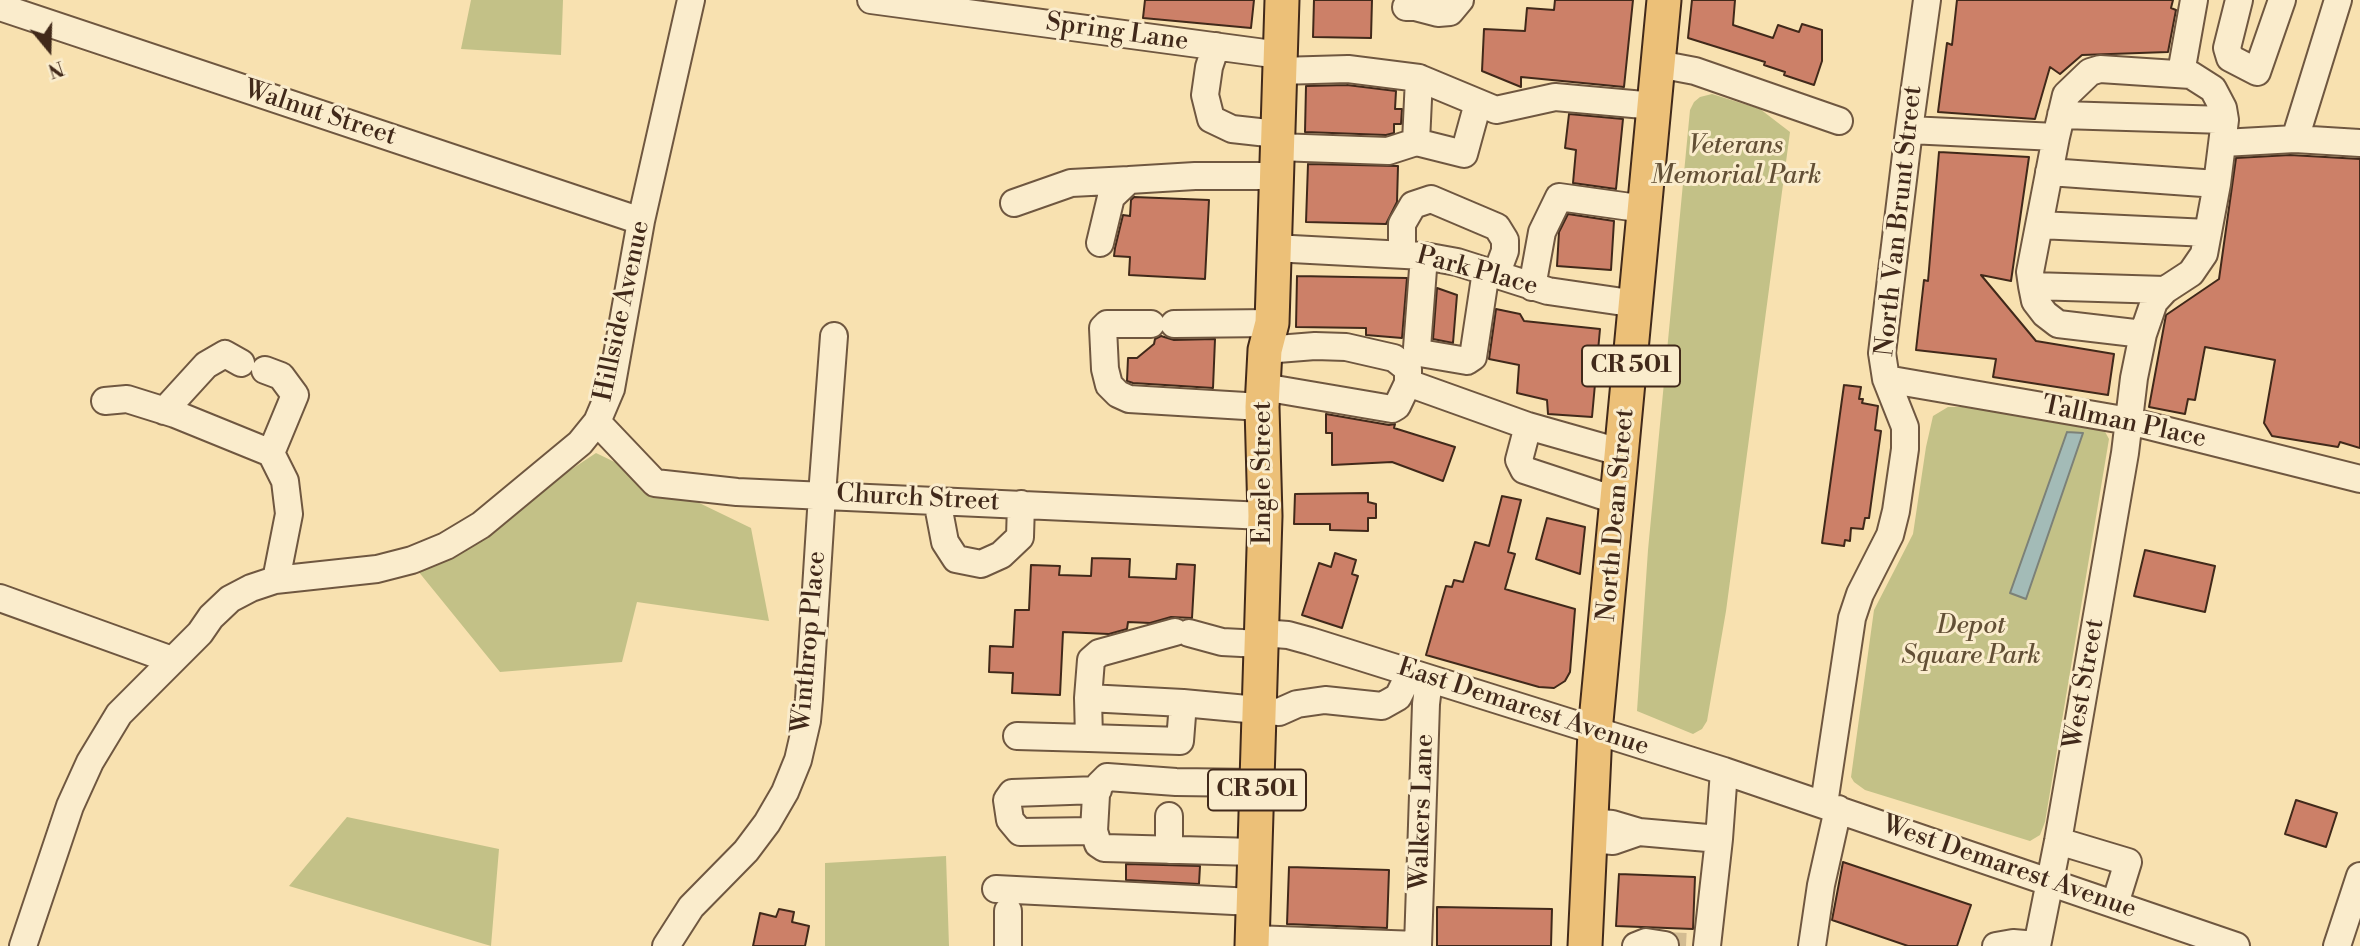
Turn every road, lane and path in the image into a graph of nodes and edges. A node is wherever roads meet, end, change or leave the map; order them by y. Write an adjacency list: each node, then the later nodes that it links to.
1 (691, 0): 33 (street, Hillside Avenue)
2 (871, 0): 13 (street, Spring Lane)
3 (1282, 0): 14 (main road, Engle Street / CR 501)
4 (1460, 0): 12 (street)
5 (1664, 0): 15 (main road, North Dean Street / CR 501)
6 (1927, 0): 22 (street, North Van Brunt Street)
7 (2194, 0): 16 (street)
8 (2239, 0): 9 (street)
9 (2282, 0)
10 (2338, 0): 25 (street)
11 (0, 7): 33 (street, Walnut Street)
12 (1406, 7)
13 (1216, 46): 14 (street, Spring Lane); 27 (street)
14 (1280, 63): 17 (street, Spring Lane); 27 (main road, Engle Street / CR 501)
15 (1658, 64): 18 (main road, North Dean Street / CR 501); 20 (street)
16 (2181, 73): 21 (street); 23 (street)
17 (1419, 78): 19 (street, Spring Lane); 26 (street)
18 (1655, 106): 19 (street); 32 (main road, North Dean Street / CR 501)
19 (1487, 107): 26 (street)
20 (1839, 121)
21 (2058, 126): 22 (street); 23 (street); 28 (street)
22 (1909, 130): 47 (street, North Van Brunt Street)
23 (2224, 131): 25 (street); 30 (street)
24 (2358, 136): 25 (street)
25 (2295, 139)
26 (1416, 142): 27 (street)
27 (1277, 153): 29 (street); 37 (main road, Engle Street / CR 501)
28 (2049, 172): 30 (street); 34 (street)
29 (1129, 180): 31 (street); 36 (street)
30 (2217, 184): 35 (street)
31 (1014, 203)
32 (1645, 209): 41 (street); 43 (main road, North Dean Street / CR 501)
33 (641, 221): 53 (street, Hillside Avenue)
34 (2039, 225): 35 (street); 40 (street)
35 (2208, 233): 42 (street)
36 (1100, 243)
37 (1273, 248): 38 (street, Park Place); 46 (main road, Engle Street / CR 501)
38 (1413, 254): 39 (street, Park Place); 39 (street); 39 (street)
39 (1491, 273): 41 (street, Park Place)
40 (2032, 286): 42 (street); 44 (street)
41 (1532, 287): 43 (street, Park Place)
42 (2165, 290): 44 (street, West Street)
43 (1637, 304): 56 (main road, North Dean Street / CR 501)
44 (2143, 334): 52 (street, West Street)
45 (834, 336): 58 (street, Winthrop Place)
46 (1268, 337): 48 (street); 49 (main road, Engle Street / CR 501); 49 (street)
47 (1886, 379): 52 (street, Tallman Place); 79 (street, North Van Brunt Street)
48 (1408, 383): 49 (street); 54 (street)
49 (1263, 397): 62 (main road, Engle Street / CR 501)
50 (105, 401): 51 (street)
51 (164, 411): 55 (street); 55 (street)
52 (2129, 421): 57 (street, Tallman Place); 83 (street, West Street)
53 (597, 422): 58 (street, Church Street); 63 (street, Hillside Avenue)
54 (1528, 426): 56 (street); 60 (street)
55 (271, 453): 63 (street)
56 (1623, 453): 60 (main road, North Dean Street / CR 501)
57 (2360, 479)
58 (822, 495): 59 (street, Church Street); 94 (street, Winthrop Place)
59 (937, 500): 61 (street, Church Street); 61 (street)
60 (1618, 501): 71 (main road, North Dean Street / CR 501)
61 (1021, 504): 62 (street, Church Street)
62 (1265, 516): 65 (main road, Engle Street / CR 501)
63 (276, 580): 66 (street, Hillside Avenue)
64 (0, 598): 66 (street)
65 (1261, 638): 67 (street, East Demarest Avenue); 68 (street, East Demarest Avenue); 70 (main road, Engle Street / CR 501)
66 (172, 660): 93 (street, Hillside Avenue)
67 (1419, 676): 70 (street); 71 (street, East Demarest Avenue); 96 (street, Walkers Lane)
68 (1088, 698): 69 (street); 73 (street)
69 (1183, 703): 70 (street); 73 (street)
70 (1259, 710): 75 (main road, Engle Street / CR 501)
71 (1595, 732): 74 (street, East Demarest Avenue); 81 (main road, North Dean Street / CR 501)
72 (1017, 736): 73 (street)
73 (1089, 738)
74 (1724, 771): 77 (street, East Demarest Avenue); 82 (street)
75 (1257, 783): 78 (street); 85 (main road, Engle Street / CR 501)
76 (1098, 790): 78 (street); 80 (street); 80 (street)
77 (1782, 791): 79 (street, West Demarest Avenue)
78 (1170, 801): 84 (street)
79 (1831, 807): 87 (street, West Demarest Avenue); 100 (street, North Van Brunt Street)
80 (1094, 831): 84 (street)
81 (1589, 831): 82 (street); 97 (main road, North Dean Street / CR 501)
82 (1719, 839): 99 (street)
83 (2058, 841): 87 (street, West Street); 89 (street)
84 (1168, 850): 85 (street)
85 (1255, 852): 88 (main road, Engle Street / CR 501)
86 (2360, 876): 103 (street)
87 (2050, 883): 89 (street, West Demarest Avenue); 102 (street, West Street)
88 (1253, 902): 90 (main road, Engle Street / CR 501); 95 (street)
89 (2115, 904): 92 (street, West Demarest Avenue)
90 (1252, 943): 96 (street)
91 (1665, 945): 98 (street)
92 (2229, 945)
93 (23, 946)
94 (666, 946)
95 (1008, 946)
96 (1418, 946)
97 (1585, 946)
98 (1636, 946)
99 (1707, 946)
100 (1812, 946)
101 (1996, 946): 102 (street)
102 (2037, 946)
103 (2337, 946)

